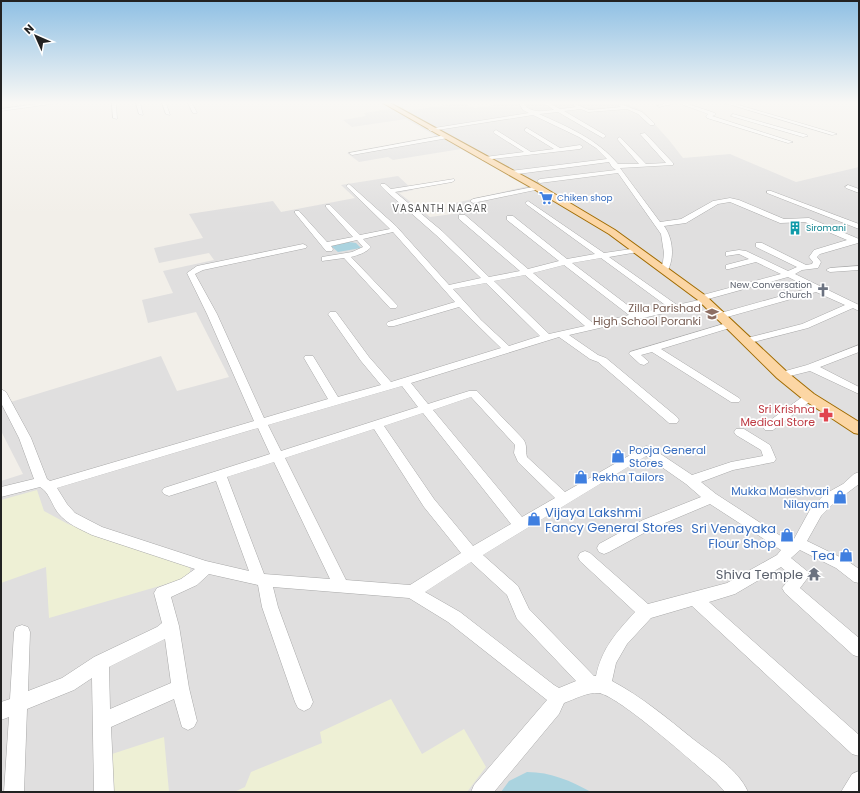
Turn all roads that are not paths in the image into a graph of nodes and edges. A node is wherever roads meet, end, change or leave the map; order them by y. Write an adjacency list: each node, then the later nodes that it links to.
1 (428, 140): 12 (street)
2 (451, 140): 15 (main road)
3 (508, 140): 13 (street)
4 (543, 140): 11 (street)
5 (586, 140): 14 (street)
6 (621, 140): 18 (street)
7 (649, 140): 18 (street)
8 (784, 140): 9 (street)
9 (790, 142)
10 (580, 147): 11 (street)
11 (558, 149): 13 (street)
12 (352, 153)
13 (528, 153): 15 (street)
14 (607, 158): 16 (street); 17 (street)
15 (485, 159): 20 (main road)
16 (560, 164): 20 (street); 21 (street)
17 (614, 166): 18 (street); 19 (street)
18 (644, 166)
19 (620, 171): 21 (street); 34 (street)
20 (510, 174): 23 (main road)
21 (576, 177): 23 (street)
22 (452, 180): 56 (street)
23 (539, 185): 28 (street); 42 (main road)
24 (349, 186): 36 (street)
25 (848, 187): 26 (street)
26 (859, 191)
27 (768, 192): 35 (street)
28 (473, 201)
29 (528, 203): 45 (street)
30 (328, 206): 37 (street)
31 (297, 212): 39 (street)
32 (462, 216): 54 (street)
33 (510, 218): 48 (street)
34 (658, 224): 38 (street); 52 (street)
35 (859, 228)
36 (394, 230): 37 (street); 57 (street)
37 (358, 238): 39 (street); 44 (street)
38 (857, 240): 50 (street)
39 (325, 245): 44 (street)
40 (759, 245): 50 (street)
41 (303, 246): 89 (street)
42 (635, 250): 45 (street); 52 (main road)
43 (729, 254): 47 (street)
44 (341, 256): 46 (street); 61 (street)
45 (603, 256): 48 (street); 63 (street)
46 (325, 259)
47 (757, 259): 49 (street); 55 (street)
48 (565, 262): 54 (street); 66 (street)
49 (729, 267)
50 (804, 267): 55 (street)
51 (859, 268): 53 (street)
52 (664, 270): 59 (main road)
53 (830, 270)
54 (527, 271): 56 (street); 69 (street)
55 (788, 274): 58 (street); 59 (street)
56 (488, 279): 57 (street); 71 (street)
57 (446, 288): 60 (street)
58 (817, 289): 62 (street); 65 (street)
59 (703, 300): 63 (street); 65 (main road)
60 (462, 303): 67 (street); 75 (street)
61 (393, 306)
62 (856, 306): 72 (street)
63 (676, 308): 66 (street)
64 (333, 314): 81 (street)
65 (720, 316): 68 (main road)
66 (637, 317): 69 (street)
67 (391, 324)
68 (730, 325): 72 (main road); 73 (street)
69 (592, 327): 70 (street)
70 (561, 334): 71 (street); 88 (street)
71 (547, 337): 75 (street)
72 (746, 341): 79 (main road)
73 (654, 348): 77 (street); 85 (street)
74 (859, 348): 78 (street)
75 (508, 350): 80 (street)
76 (309, 358): 86 (street)
77 (644, 362)
78 (811, 367): 79 (street); 82 (street)
79 (782, 375): 84 (main road)
80 (404, 382): 81 (street); 87 (street)
81 (388, 386): 86 (street)
82 (859, 391)
83 (1, 392): 98 (street)
84 (809, 397): 91 (main road); 92 (street)
85 (735, 400)
86 (335, 401): 89 (street)
87 (426, 408): 90 (street); 102 (street); 103 (street)
88 (673, 420)
89 (261, 423): 94 (street); 98 (street)
90 (378, 424): 94 (street); 106 (street)
91 (857, 425)
92 (769, 427)
93 (740, 432): 97 (street)
94 (278, 456): 95 (street); 111 (street)
95 (220, 474): 99 (street); 110 (street)
96 (859, 476): 105 (street)
97 (691, 481): 101 (street); 102 (street)
98 (46, 484): 100 (street); 108 (street)
99 (169, 491)
100 (1, 492)
101 (711, 498): 104 (street); 105 (street)
102 (564, 499): 103 (street)
103 (520, 525): 106 (street)
104 (604, 548)
105 (790, 550): 109 (street); 113 (street); 117 (street)
106 (471, 554): 112 (street); 119 (street)
107 (585, 557): 114 (street)
108 (206, 567): 110 (street); 115 (street)
109 (859, 577)
110 (261, 579): 111 (street); 122 (street)
111 (341, 585): 112 (street)
112 (412, 592): 121 (street)
113 (694, 598): 114 (street); 127 (street)
114 (646, 612): 119 (street)
115 (170, 626): 118 (street); 120 (street)
116 (22, 632): 123 (street)
117 (859, 649)
118 (100, 662): 123 (street); 126 (street)
119 (597, 684): 121 (street); 132 (street)
120 (180, 688): 125 (street); 126 (street)
121 (558, 697): 131 (street)
122 (304, 702)
123 (18, 706): 124 (street); 129 (street)
124 (1, 711)
125 (188, 721)
126 (102, 722): 130 (street)
127 (859, 747)
128 (859, 781): 133 (street)
129 (14, 792)
130 (104, 792)
131 (481, 792)
132 (738, 792)
133 (851, 792)

